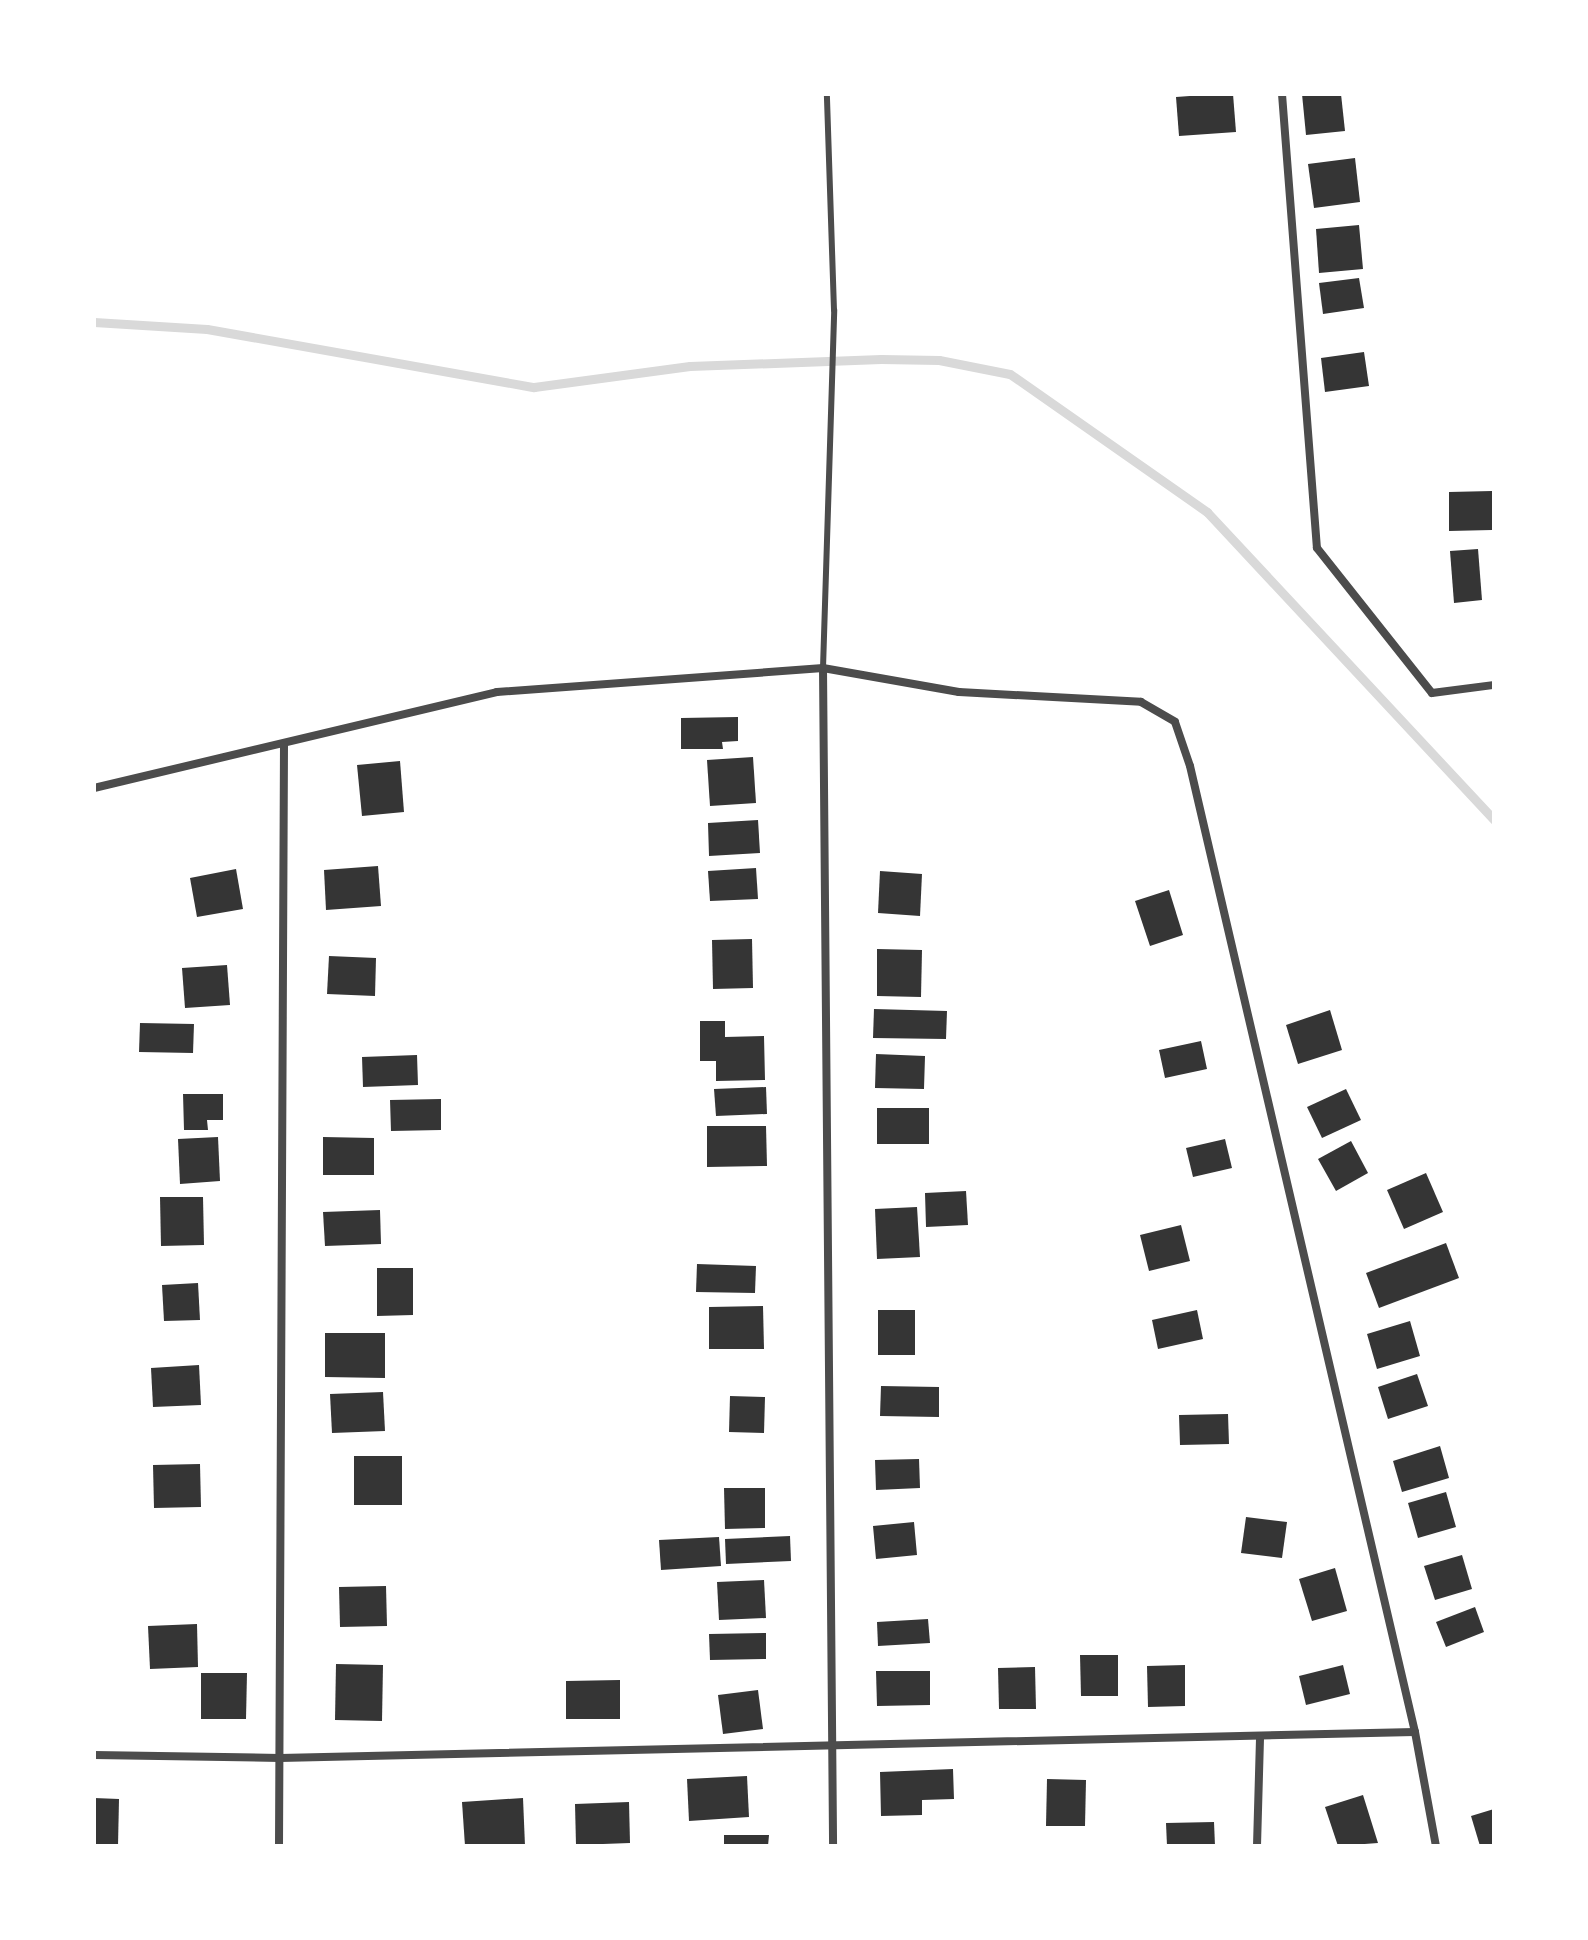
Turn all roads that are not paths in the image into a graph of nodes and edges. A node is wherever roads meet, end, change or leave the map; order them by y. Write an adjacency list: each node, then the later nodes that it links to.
1 (827, 94): 3 (lane)
2 (1282, 94): 4 (street)
3 (823, 668): 5 (street); 7 (street); 9 (street)
4 (1494, 685)
5 (284, 745): 6 (street); 11 (street)
6 (94, 788)
7 (1415, 1732): 8 (street); 15 (street)
8 (1260, 1736): 9 (street); 14 (street)
9 (835, 1745): 11 (street); 13 (street)
10 (94, 1755): 11 (street)
11 (280, 1758): 12 (street)
12 (279, 1846)
13 (833, 1846)
14 (1257, 1846)
15 (1436, 1846)

